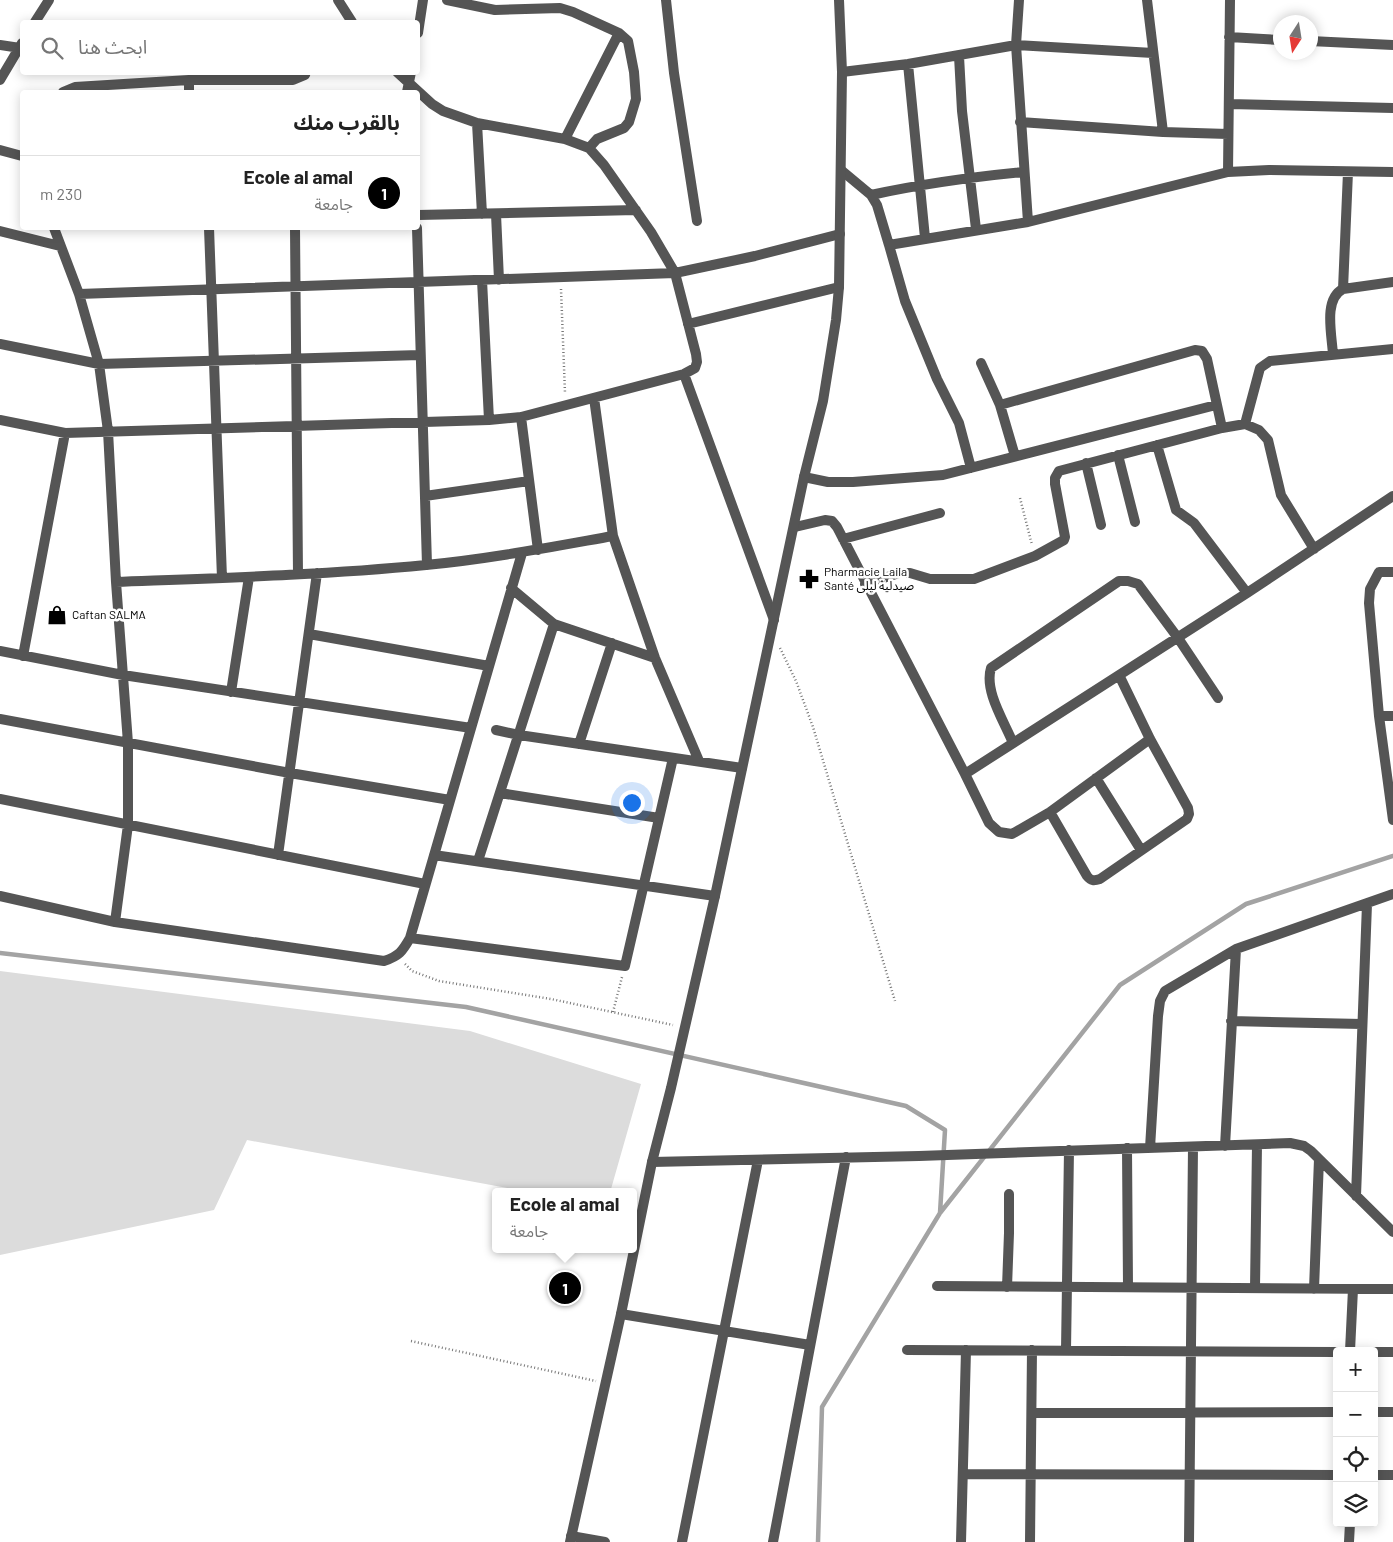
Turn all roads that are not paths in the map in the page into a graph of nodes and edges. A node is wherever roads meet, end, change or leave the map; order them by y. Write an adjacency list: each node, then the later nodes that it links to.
1 (49, 0): 11 (street)
2 (338, 0): 12 (street)
3 (423, 0): 13 (street)
4 (447, 0): 10 (street)
5 (666, 0): 58 (street)
6 (839, 0): 26 (street)
7 (1019, 0): 19 (street)
8 (1147, 0): 23 (street)
9 (1232, 1): 15 (street)
10 (560, 4): 14 (street)
11 (36, 20)
12 (351, 20)
13 (420, 20)
14 (618, 33): 42 (street); 43 (street)
15 (1230, 37): 16 (street); 36 (street)
16 (1273, 40)
17 (1318, 41): 20 (street)
18 (0, 44): 21 (street)
19 (1016, 45): 23 (street); 24 (street); 38 (street)
20 (1393, 45)
21 (20, 46)
22 (20, 48): 30 (street)
23 (1153, 53): 40 (street)
24 (959, 56): 25 (street); 51 (street)
25 (908, 64): 26 (street); 52 (street)
26 (842, 72): 46 (street)
27 (305, 75): 31 (street)
28 (398, 75): 32 (street)
29 (410, 75): 32 (street)
30 (0, 80)
31 (189, 80): 33 (street); 34 (street)
32 (408, 89)
33 (68, 90)
34 (189, 90)
35 (420, 96): 39 (street)
36 (1229, 104): 37 (street); 41 (street)
37 (1393, 108)
38 (1020, 122): 40 (street); 47 (street)
39 (477, 123): 42 (street); 55 (street)
40 (1163, 132): 41 (street)
41 (1228, 134): 48 (street)
42 (565, 139): 43 (street)
43 (589, 148): 54 (street)
44 (0, 150): 45 (street)
45 (20, 155)
46 (841, 170): 53 (street); 66 (street)
47 (1024, 172): 51 (street); 59 (street)
48 (1228, 172): 49 (street); 59 (street)
49 (1348, 172): 50 (street); 77 (street)
50 (1393, 172)
51 (970, 177): 52 (street); 60 (street)
52 (920, 185): 53 (street); 67 (street)
53 (872, 195): 68 (street)
54 (636, 210): 56 (street); 70 (street)
55 (482, 214): 56 (street); 57 (street)
56 (496, 214): 72 (street)
57 (420, 215)
58 (697, 220)
59 (1028, 222): 60 (street)
60 (976, 229): 67 (street)
61 (55, 230): 69 (street)
62 (210, 230): 78 (street)
63 (295, 230): 75 (street)
64 (417, 230): 73 (street)
65 (0, 231): 69 (street)
66 (840, 234): 70 (street); 76 (street)
67 (925, 238): 68 (street)
68 (889, 245): 107 (street)
69 (60, 246): 79 (street)
70 (675, 274): 72 (street); 80 (street)
71 (482, 280): 72 (street); 73 (street); 94 (street)
72 (499, 280)
73 (418, 282): 75 (street); 83 (street)
74 (1393, 282): 77 (street)
75 (296, 287): 78 (street); 85 (street)
76 (839, 287): 80 (street); 108 (street)
77 (1344, 289): 84 (street)
78 (212, 290): 79 (street); 86 (street)
79 (79, 294): 88 (street)
80 (688, 324): 89 (street)
81 (0, 344): 88 (street)
82 (1393, 349): 84 (street)
83 (420, 355): 85 (street); 96 (street)
84 (1333, 355): 97 (street)
85 (296, 358): 86 (street); 98 (street)
86 (214, 360): 88 (street); 100 (street)
87 (981, 363): 92 (street)
88 (98, 364): 101 (street)
89 (684, 374): 90 (street); 131 (street)
90 (594, 398): 93 (street); 116 (street)
91 (1216, 404): 92 (street); 99 (street); 104 (street)
92 (1000, 405): 104 (street)
93 (521, 417): 94 (street); 109 (street)
94 (489, 420): 96 (street)
95 (1, 423): 102 (street)
96 (423, 423): 98 (street); 110 (street)
97 (1244, 424): 99 (street); 118 (street)
98 (297, 426): 100 (street); 124 (street)
99 (1222, 428): 103 (street)
100 (217, 429): 101 (street); 126 (street)
101 (108, 431): 102 (street); 127 (street)
102 (65, 433): 137 (street)
103 (1157, 445): 105 (street); 130 (street)
104 (1015, 456): 107 (street)
105 (1118, 456): 106 (street); 113 (street)
106 (1086, 464): 114 (street); 128 (street)
107 (971, 468): 108 (street)
108 (804, 477): 115 (street)
109 (529, 481): 110 (street); 119 (street)
110 (425, 496): 121 (street)
111 (1393, 496): 118 (street)
112 (940, 513): 117 (street)
113 (1136, 522)
114 (1101, 525)
115 (795, 527): 117 (street); 131 (street)
116 (614, 536): 119 (street); 138 (street)
117 (843, 540): 128 (street)
118 (1314, 549): 130 (street)
119 (538, 550): 120 (street)
120 (522, 553): 121 (street); 129 (street)
121 (427, 565): 123 (street)
122 (1393, 572): 145 (street)
123 (317, 573): 124 (street); 133 (street)
124 (298, 574): 125 (street)
125 (248, 576): 126 (street); 142 (street)
126 (222, 578): 127 (street)
127 (116, 582): 141 (street)
128 (865, 584): 159 (street)
129 (511, 588): 132 (street); 139 (street)
130 (1247, 594): 134 (street)
131 (774, 620): 157 (street)
132 (554, 624): 135 (street); 150 (street)
133 (309, 634): 139 (street); 144 (street)
134 (1178, 638): 140 (street); 143 (street); 153 (street)
135 (612, 643): 138 (street); 154 (street)
136 (0, 651): 137 (street)
137 (23, 656): 141 (street)
138 (655, 658): 156 (street)
139 (489, 666): 148 (street)
140 (1118, 675): 151 (street); 153 (street)
141 (123, 676): 142 (street); 152 (street)
142 (231, 692): 144 (street)
143 (1218, 698)
144 (300, 702): 148 (street); 158 (street)
145 (1379, 716): 146 (street); 166 (street)
146 (1393, 716)
147 (0, 719): 152 (street)
148 (471, 728): 163 (street)
149 (496, 730): 150 (street)
150 (519, 735): 154 (street); 161 (street)
151 (1150, 739): 160 (street); 168 (street)
152 (128, 743): 158 (street); 167 (street)
153 (1013, 743): 159 (street)
154 (580, 744): 155 (street)
155 (673, 758): 156 (street); 165 (street)
156 (699, 762): 157 (street)
157 (742, 768): 176 (street)
158 (290, 773): 163 (street); 169 (street)
159 (965, 774): 164 (street)
160 (1096, 778): 164 (street); 168 (street)
161 (500, 793): 165 (street); 171 (street)
162 (0, 799): 167 (street)
163 (450, 800): 170 (street)
164 (1050, 812): 168 (street)
165 (659, 818): 173 (street)
166 (1393, 820)
167 (128, 825): 169 (street); 178 (street)
168 (1141, 850)
169 (278, 855): 172 (street)
170 (434, 855): 171 (street); 172 (street)
171 (478, 862): 173 (street)
172 (425, 884): 179 (street)
173 (644, 886): 176 (street); 179 (street)
174 (1393, 894): 177 (street)
175 (0, 896): 178 (street)
176 (715, 896): 192 (street)
177 (1367, 904): 180 (street); 182 (street)
178 (115, 922): 179 (street)
179 (410, 938)
180 (1236, 949): 181 (street); 187 (street)
181 (1231, 1021): 182 (street); 184 (street)
182 (1362, 1024): 194 (street)
183 (1257, 1145): 184 (street); 190 (street); 203 (street)
184 (1224, 1146): 185 (street)
185 (1193, 1147): 187 (street); 202 (street)
186 (1127, 1148): 187 (street); 188 (street); 201 (street)
187 (1150, 1148)
188 (1070, 1150): 189 (street); 200 (street)
189 (846, 1157): 191 (street); 209 (street)
190 (1319, 1159): 194 (street); 204 (street)
191 (758, 1160): 192 (street); 208 (street)
192 (652, 1162): 196 (street)
193 (1009, 1194): 199 (street)
194 (1356, 1196): 195 (street)
195 (1393, 1232)
196 (637, 1236)
197 (633, 1253): 207 (street)
198 (937, 1286): 199 (street)
199 (1007, 1286): 200 (street)
200 (1066, 1287): 201 (street); 214 (street)
201 (1128, 1287): 202 (street)
202 (1192, 1288): 203 (street); 215 (street)
203 (1255, 1288): 204 (street)
204 (1314, 1288): 205 (street)
205 (1353, 1289): 206 (street); 210 (street)
206 (1393, 1289)
207 (621, 1314): 208 (street); 231 (street)
208 (724, 1331): 209 (street); 233 (street)
209 (810, 1345): 234 (street)
210 (1350, 1347)
211 (907, 1350): 212 (street)
212 (966, 1350): 213 (street); 224 (street)
213 (1032, 1350): 214 (street); 222 (street)
214 (1066, 1350): 215 (street)
215 (1191, 1351): 216 (street); 223 (street)
216 (1333, 1352)
217 (1378, 1352): 218 (street)
218 (1393, 1352)
219 (1333, 1412): 223 (street)
220 (1378, 1412): 221 (street)
221 (1393, 1412)
222 (1032, 1413): 223 (street); 225 (street)
223 (1190, 1413): 226 (street)
224 (962, 1474): 225 (street); 235 (street)
225 (1031, 1474): 226 (street); 236 (street)
226 (1190, 1474): 227 (street); 237 (street)
227 (1333, 1475)
228 (1378, 1475): 229 (street)
229 (1393, 1475)
230 (1350, 1527): 238 (street)
231 (570, 1539): 232 (street)
232 (602, 1542)
233 (682, 1542)
234 (773, 1542)
235 (961, 1542)
236 (1030, 1542)
237 (1189, 1542)
238 (1349, 1542)

